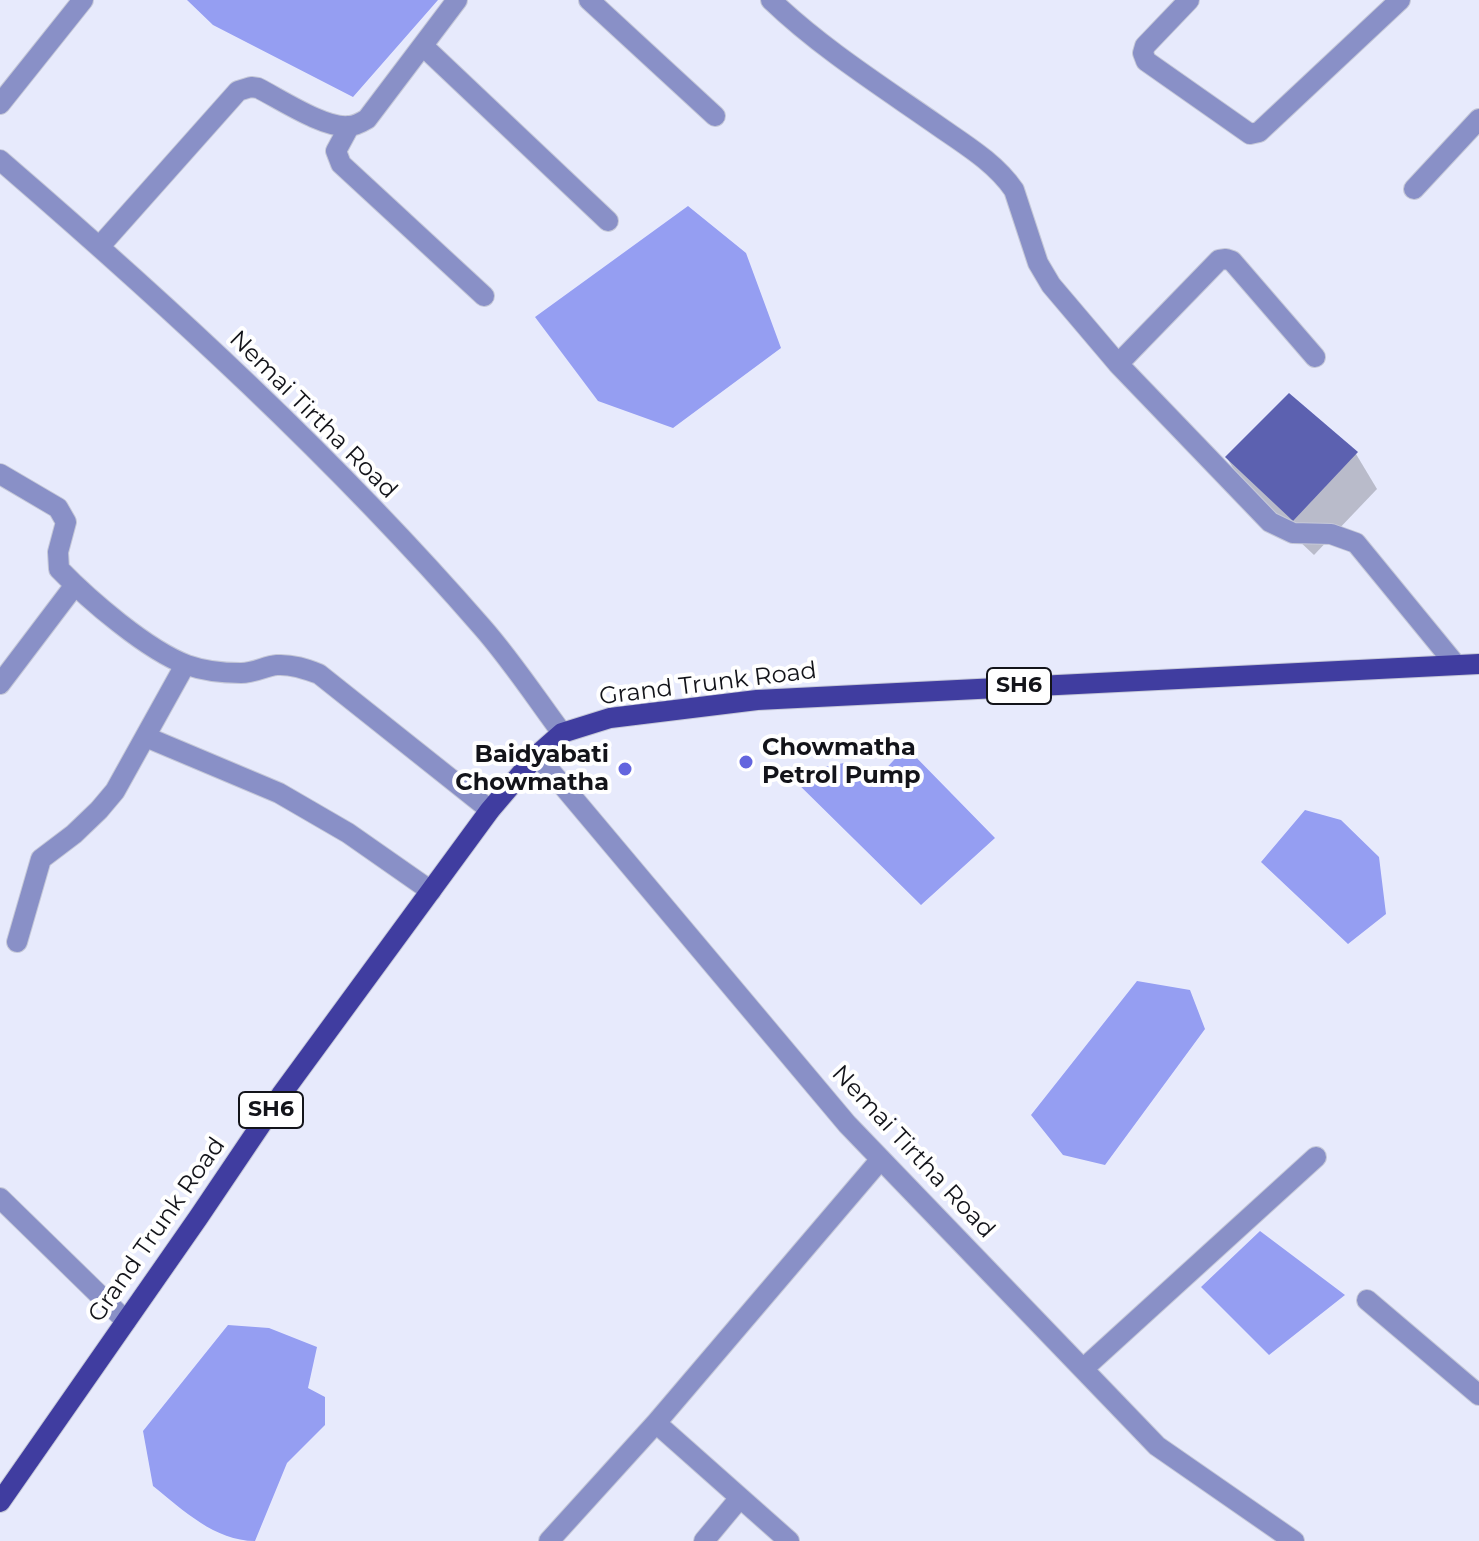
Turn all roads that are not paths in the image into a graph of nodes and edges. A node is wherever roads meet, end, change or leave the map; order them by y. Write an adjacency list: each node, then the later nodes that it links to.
1 (83, 0): 8 (street)
2 (457, 0): 7 (street)
3 (589, 0): 9 (street)
4 (771, 0): 18 (street)
5 (1189, 0): 6 (street)
6 (1400, 0)
7 (423, 46): 11 (street); 14 (street)
8 (0, 104)
9 (715, 116)
10 (1479, 119): 13 (street)
11 (349, 127): 15 (street); 16 (street)
12 (0, 160): 15 (street, Nemai Tirtha Road)
13 (1414, 189)
14 (608, 221)
15 (100, 246): 25 (street, Nemai Tirtha Road)
16 (484, 296)
17 (1315, 357): 18 (street)
18 (1118, 364): 23 (street)
19 (0, 474): 20 (street)
20 (75, 585): 22 (street); 24 (street)
21 (1479, 664): 23 (main road, Grand Trunk Road / SH6)
22 (185, 665): 26 (street); 28 (street)
23 (1456, 665): 25 (main road, Grand Trunk Road / SH6)
24 (0, 684)
25 (562, 733): 27 (main road, Grand Trunk Road / SH6)
26 (146, 737): 29 (street); 30 (street)
27 (537, 755): 28 (main road, Grand Trunk Road / SH6); 32 (street, Nemai Tirtha Road)
28 (490, 810): 29 (main road, Grand Trunk Road / SH6)
29 (431, 891): 35 (main road, Grand Trunk Road / SH6)
30 (17, 942)
31 (1316, 1157): 36 (street)
32 (881, 1159): 36 (street, Nemai Tirtha Road); 38 (street)
33 (0, 1198): 35 (street)
34 (1367, 1300): 37 (street)
35 (126, 1321): 40 (main road, Grand Trunk Road / SH6)
36 (1083, 1369): 44 (street, Nemai Tirtha Road)
37 (1479, 1395)
38 (656, 1423): 39 (street); 41 (street)
39 (739, 1499): 42 (street); 43 (street)
40 (0, 1502)
41 (549, 1541)
42 (704, 1541)
43 (789, 1541)
44 (1294, 1541)

